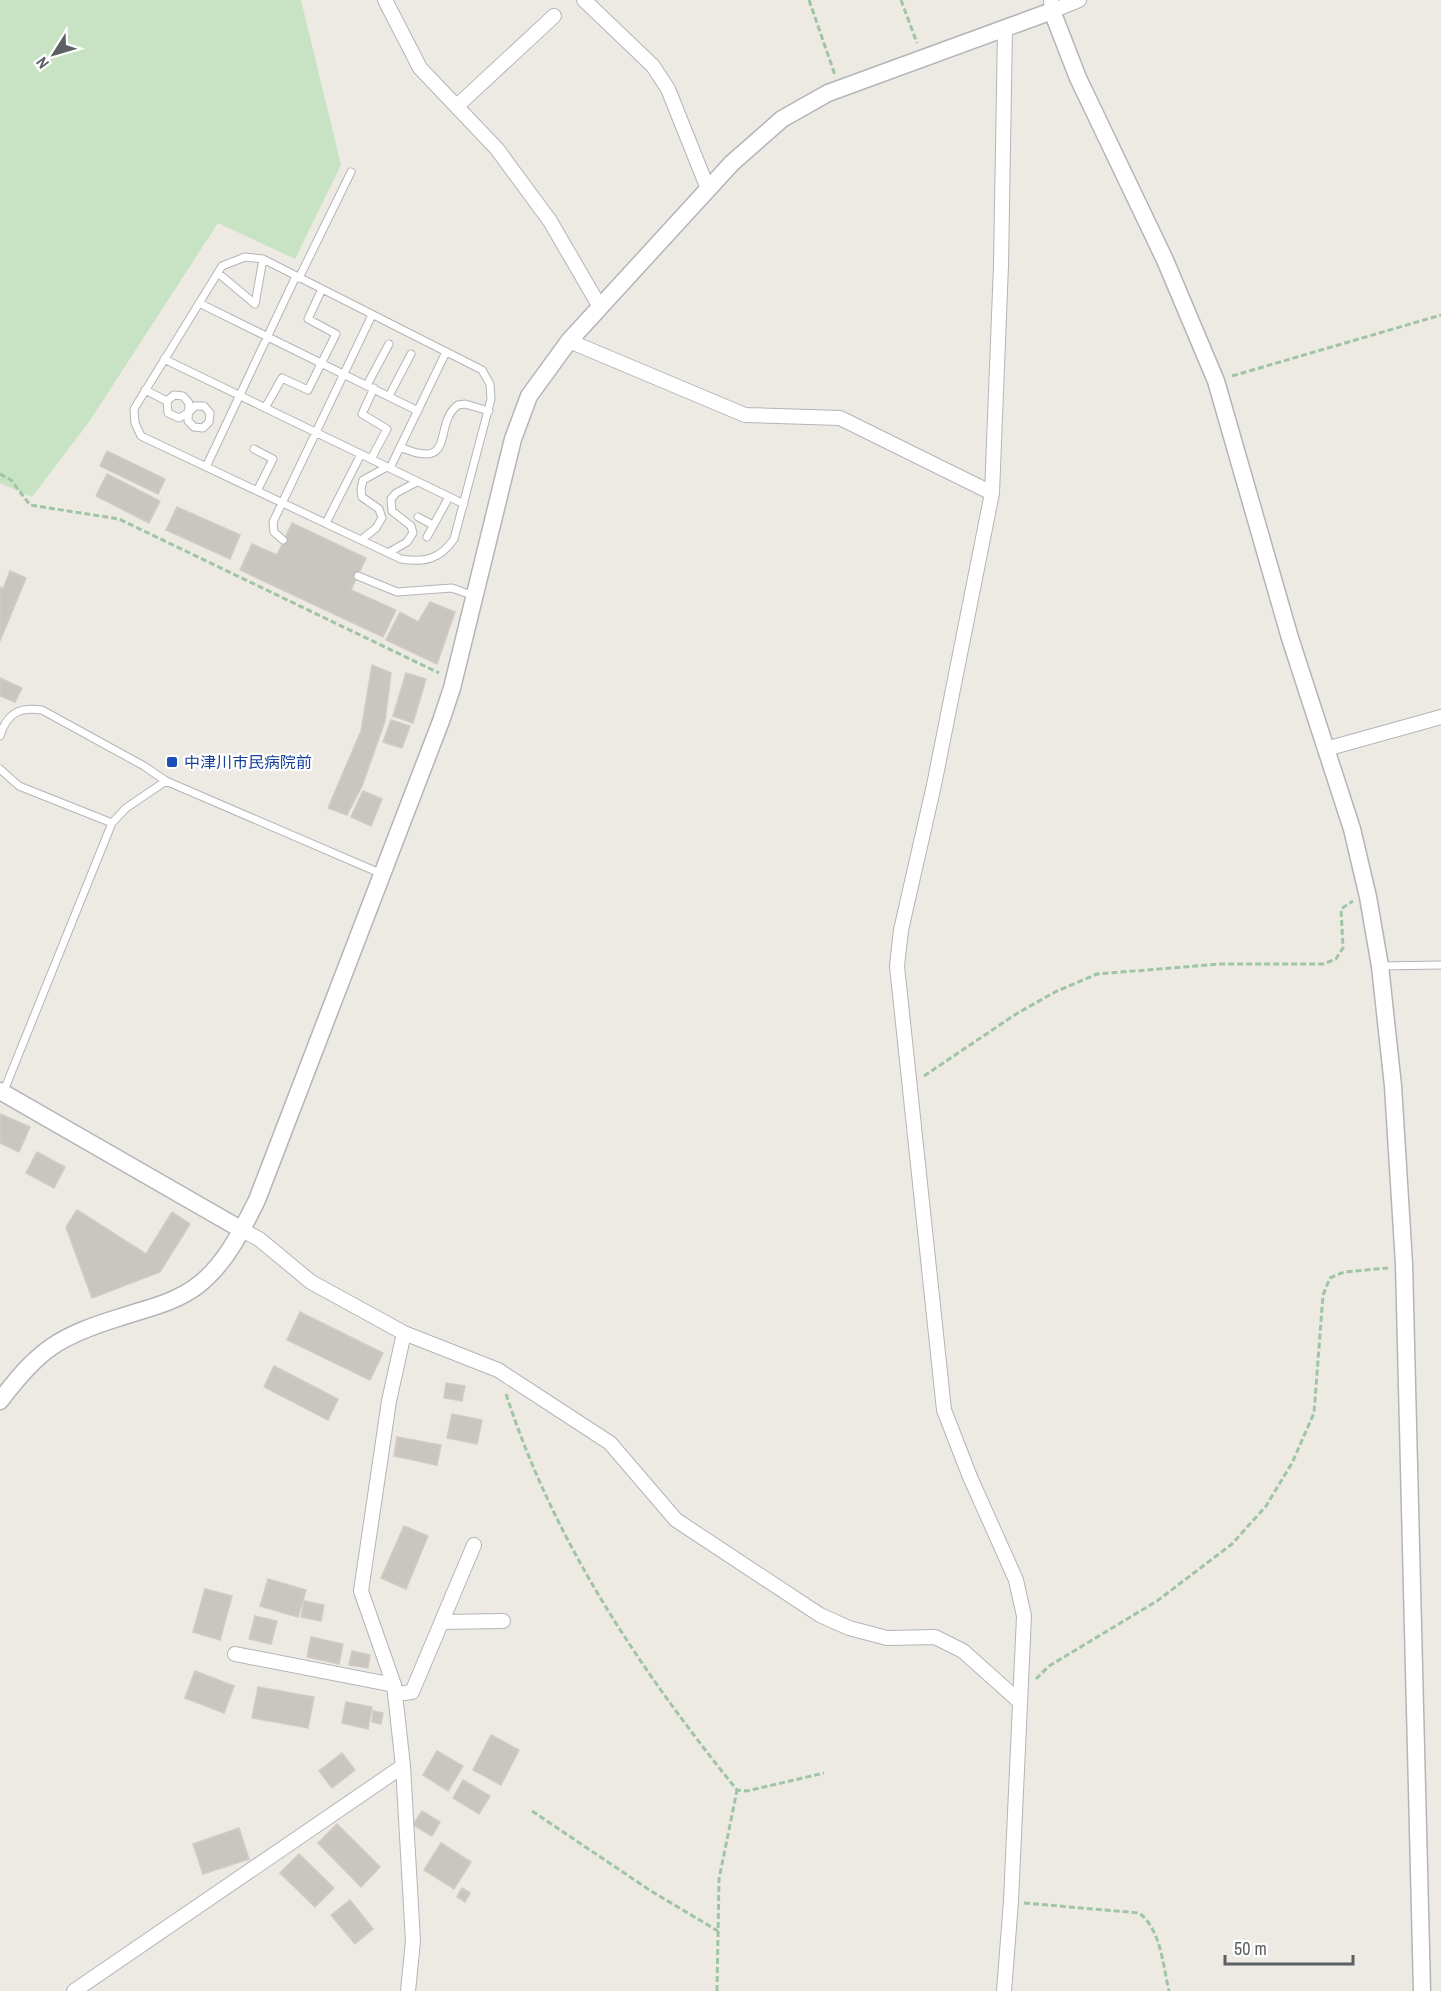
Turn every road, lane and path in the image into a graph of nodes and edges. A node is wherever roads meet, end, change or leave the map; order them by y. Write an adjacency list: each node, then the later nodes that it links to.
1 (385, 0): 11 (street)
2 (584, 0): 13 (street)
3 (809, 0): 10 (path)
4 (901, 0): 9 (path)
5 (1079, 0): 6 (street)
6 (1052, 5): 8 (street); 30 (street)
7 (554, 16): 11 (street)
8 (1005, 28): 9 (street); 49 (street)
9 (922, 59): 10 (street)
10 (840, 89): 13 (street)
11 (457, 106): 19 (street)
12 (351, 172): 16 (lane)
13 (708, 189): 19 (street)
14 (263, 259): 15 (lane); 15 (lane); 16 (lane)
15 (218, 273): 18 (lane)
16 (298, 277): 17 (lane); 22 (lane)
17 (322, 290): 20 (lane); 28 (lane)
18 (199, 303): 22 (lane); 27 (lane)
19 (600, 307): 23 (street)
20 (372, 315): 25 (lane); 29 (lane)
21 (1441, 315): 30 (path)
22 (268, 336): 28 (lane); 33 (lane)
23 (569, 341): 49 (street); 61 (street)
24 (389, 344): 31 (lane)
25 (446, 352): 37 (lane); 38 (lane)
26 (411, 354): 34 (lane)
27 (165, 359): 32 (lane); 33 (lane)
28 (322, 362): 29 (lane); 36 (lane)
29 (345, 373): 31 (lane); 39 (lane)
30 (1216, 381): 65 (street)
31 (371, 386): 34 (lane); 43 (lane)
32 (145, 390): 35 (lane); 44 (lane)
33 (239, 395): 36 (lane); 44 (lane)
34 (389, 396): 37 (lane)
35 (167, 401): 35 (lane)
36 (265, 408): 39 (lane)
37 (418, 411): 40 (lane)
38 (489, 411): 40 (lane); 52 (lane)
39 (317, 433): 42 (lane); 51 (lane)
40 (400, 447): 45 (lane)
41 (254, 449): 48 (lane)
42 (361, 454): 43 (lane); 54 (lane)
43 (371, 459): 45 (lane)
44 (206, 466): 48 (lane)
45 (388, 468): 47 (lane); 58 (lane)
46 (0, 474): 62 (path)
47 (417, 482): 50 (lane); 59 (lane)
48 (257, 490): 51 (lane)
49 (992, 493): 73 (street)
50 (449, 497): 52 (lane); 55 (lane)
51 (283, 503): 54 (lane); 57 (lane)
52 (464, 504): 59 (lane)
53 (418, 517): 55 (lane)
54 (326, 523): 58 (lane)
55 (433, 525): 56 (lane)
56 (427, 537)
57 (283, 540)
58 (361, 540): 59 (lane)
59 (388, 553)
60 (358, 576): 61 (lane)
61 (474, 596): 62 (street)
62 (454, 680): 69 (street)
63 (1441, 717): 65 (street)
64 (0, 736): 67 (lane)
65 (1326, 749): 70 (street)
66 (0, 769): 68 (lane)
67 (166, 781): 68 (lane); 69 (lane)
68 (112, 823): 74 (lane)
69 (382, 874): 75 (street)
70 (1368, 897): 72 (street); 73 (path)
71 (1441, 965): 72 (lane)
72 (1380, 966): 76 (street)
73 (910, 1085): 85 (street)
74 (2, 1092): 75 (street)
75 (242, 1230): 77 (street); 79 (street)
76 (1404, 1264): 85 (path); 97 (street)
77 (404, 1333): 78 (street); 84 (street)
78 (506, 1374): 85 (street); 88 (path)
79 (0, 1401)
80 (474, 1545): 82 (street)
81 (503, 1621): 82 (street)
82 (442, 1622): 84 (street)
83 (235, 1654): 84 (street)
84 (395, 1690): 86 (street)
85 (1021, 1697): 90 (street)
86 (403, 1766): 92 (street); 93 (street)
87 (824, 1773): 88 (path)
88 (737, 1790): 91 (path)
89 (532, 1811): 91 (path)
90 (1011, 1901): 95 (street); 96 (path)
91 (718, 1930): 94 (path)
92 (74, 1991)
93 (408, 1991)
94 (717, 1991)
95 (1004, 1991)
96 (1169, 1991)
97 (1422, 1991)

